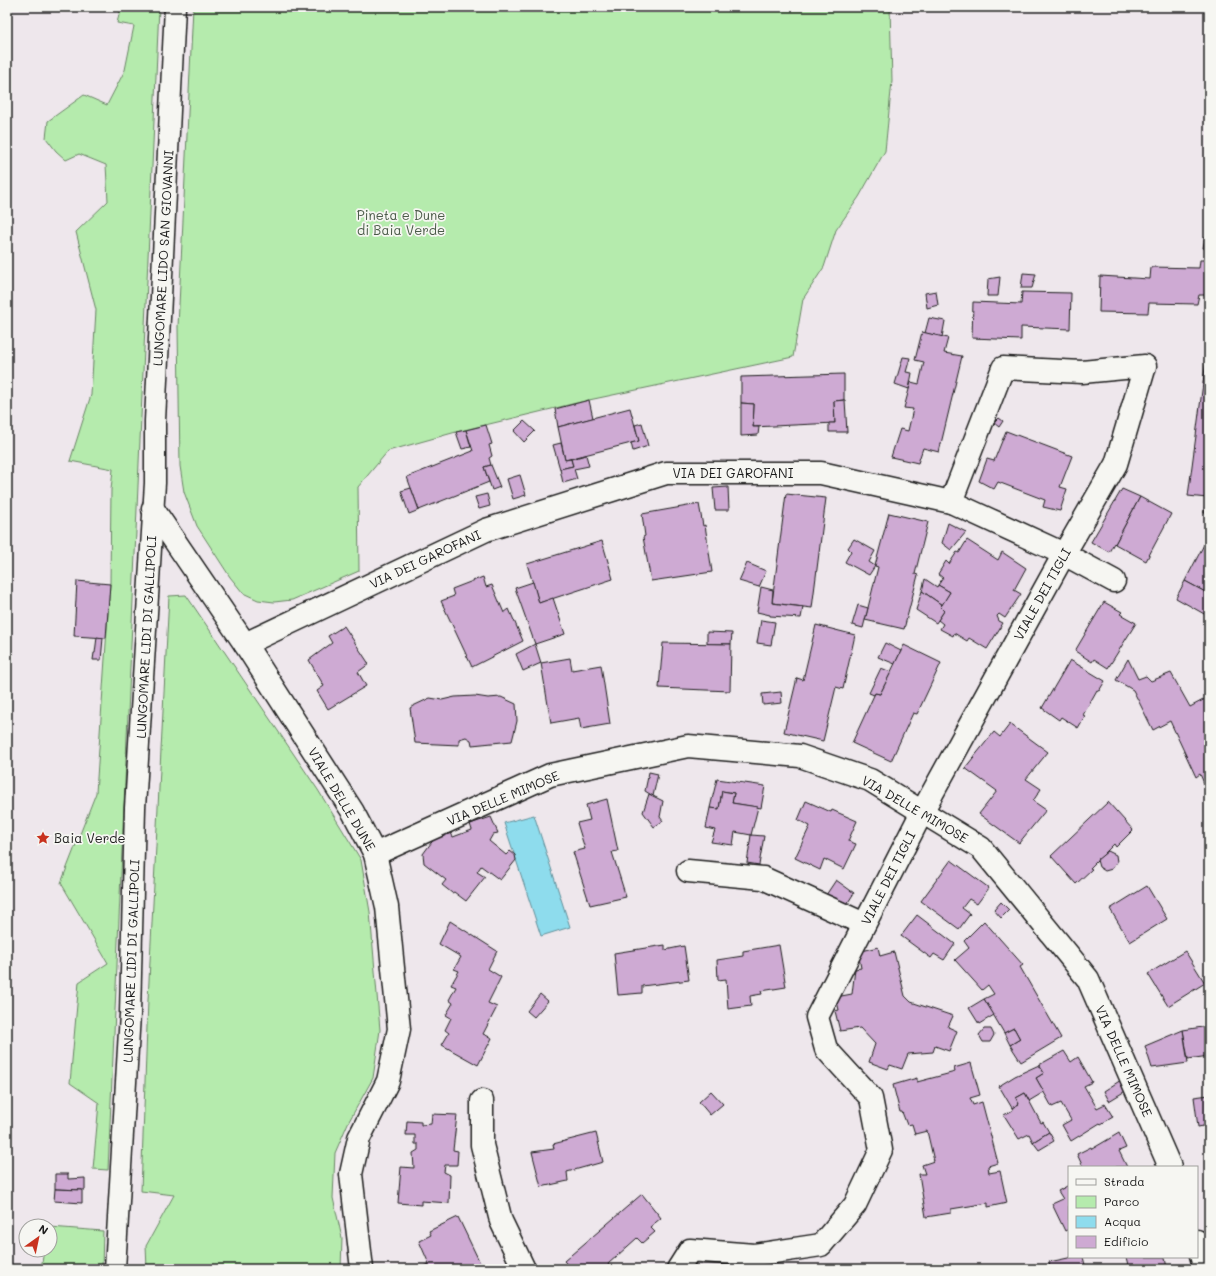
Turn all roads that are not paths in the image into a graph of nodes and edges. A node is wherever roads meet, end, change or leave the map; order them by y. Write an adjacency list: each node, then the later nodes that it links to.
1 (175, 7): 3 (street, LUNGOMARE LIDO SAN GIOVANNI)
2 (951, 502): 4 (street, VIA DEI GAROFANI); 4 (street, VIALE DEI TIGLI); 6 (street, VIA DEI GAROFANI)
3 (153, 509): 6 (street, VIALE DELLE DUNE); 14 (street, LUNGOMARE LIDI DI GALLIPOLI)
4 (1064, 554): 5 (street, VIA DEI GAROFANI); 7 (street, VIALE DEI TIGLI)
5 (1114, 582)
6 (245, 644): 8 (street, VIALE DELLE DUNE)
7 (922, 812): 8 (street, VIA DELLE MIMOSE); 10 (street, VIALE DEI TIGLI); 12 (street, VIA DELLE MIMOSE)
8 (375, 854): 15 (street, VIALE DELLE DUNE)
9 (688, 871): 10 (street)
10 (864, 924): 17 (street, VIALE DEI TIGLI)
11 (482, 1101): 16 (street)
12 (1170, 1166)
13 (1198, 1244): 18 (street)
14 (115, 1269)
15 (362, 1269)
16 (524, 1269)
17 (678, 1269)
18 (1205, 1269)

